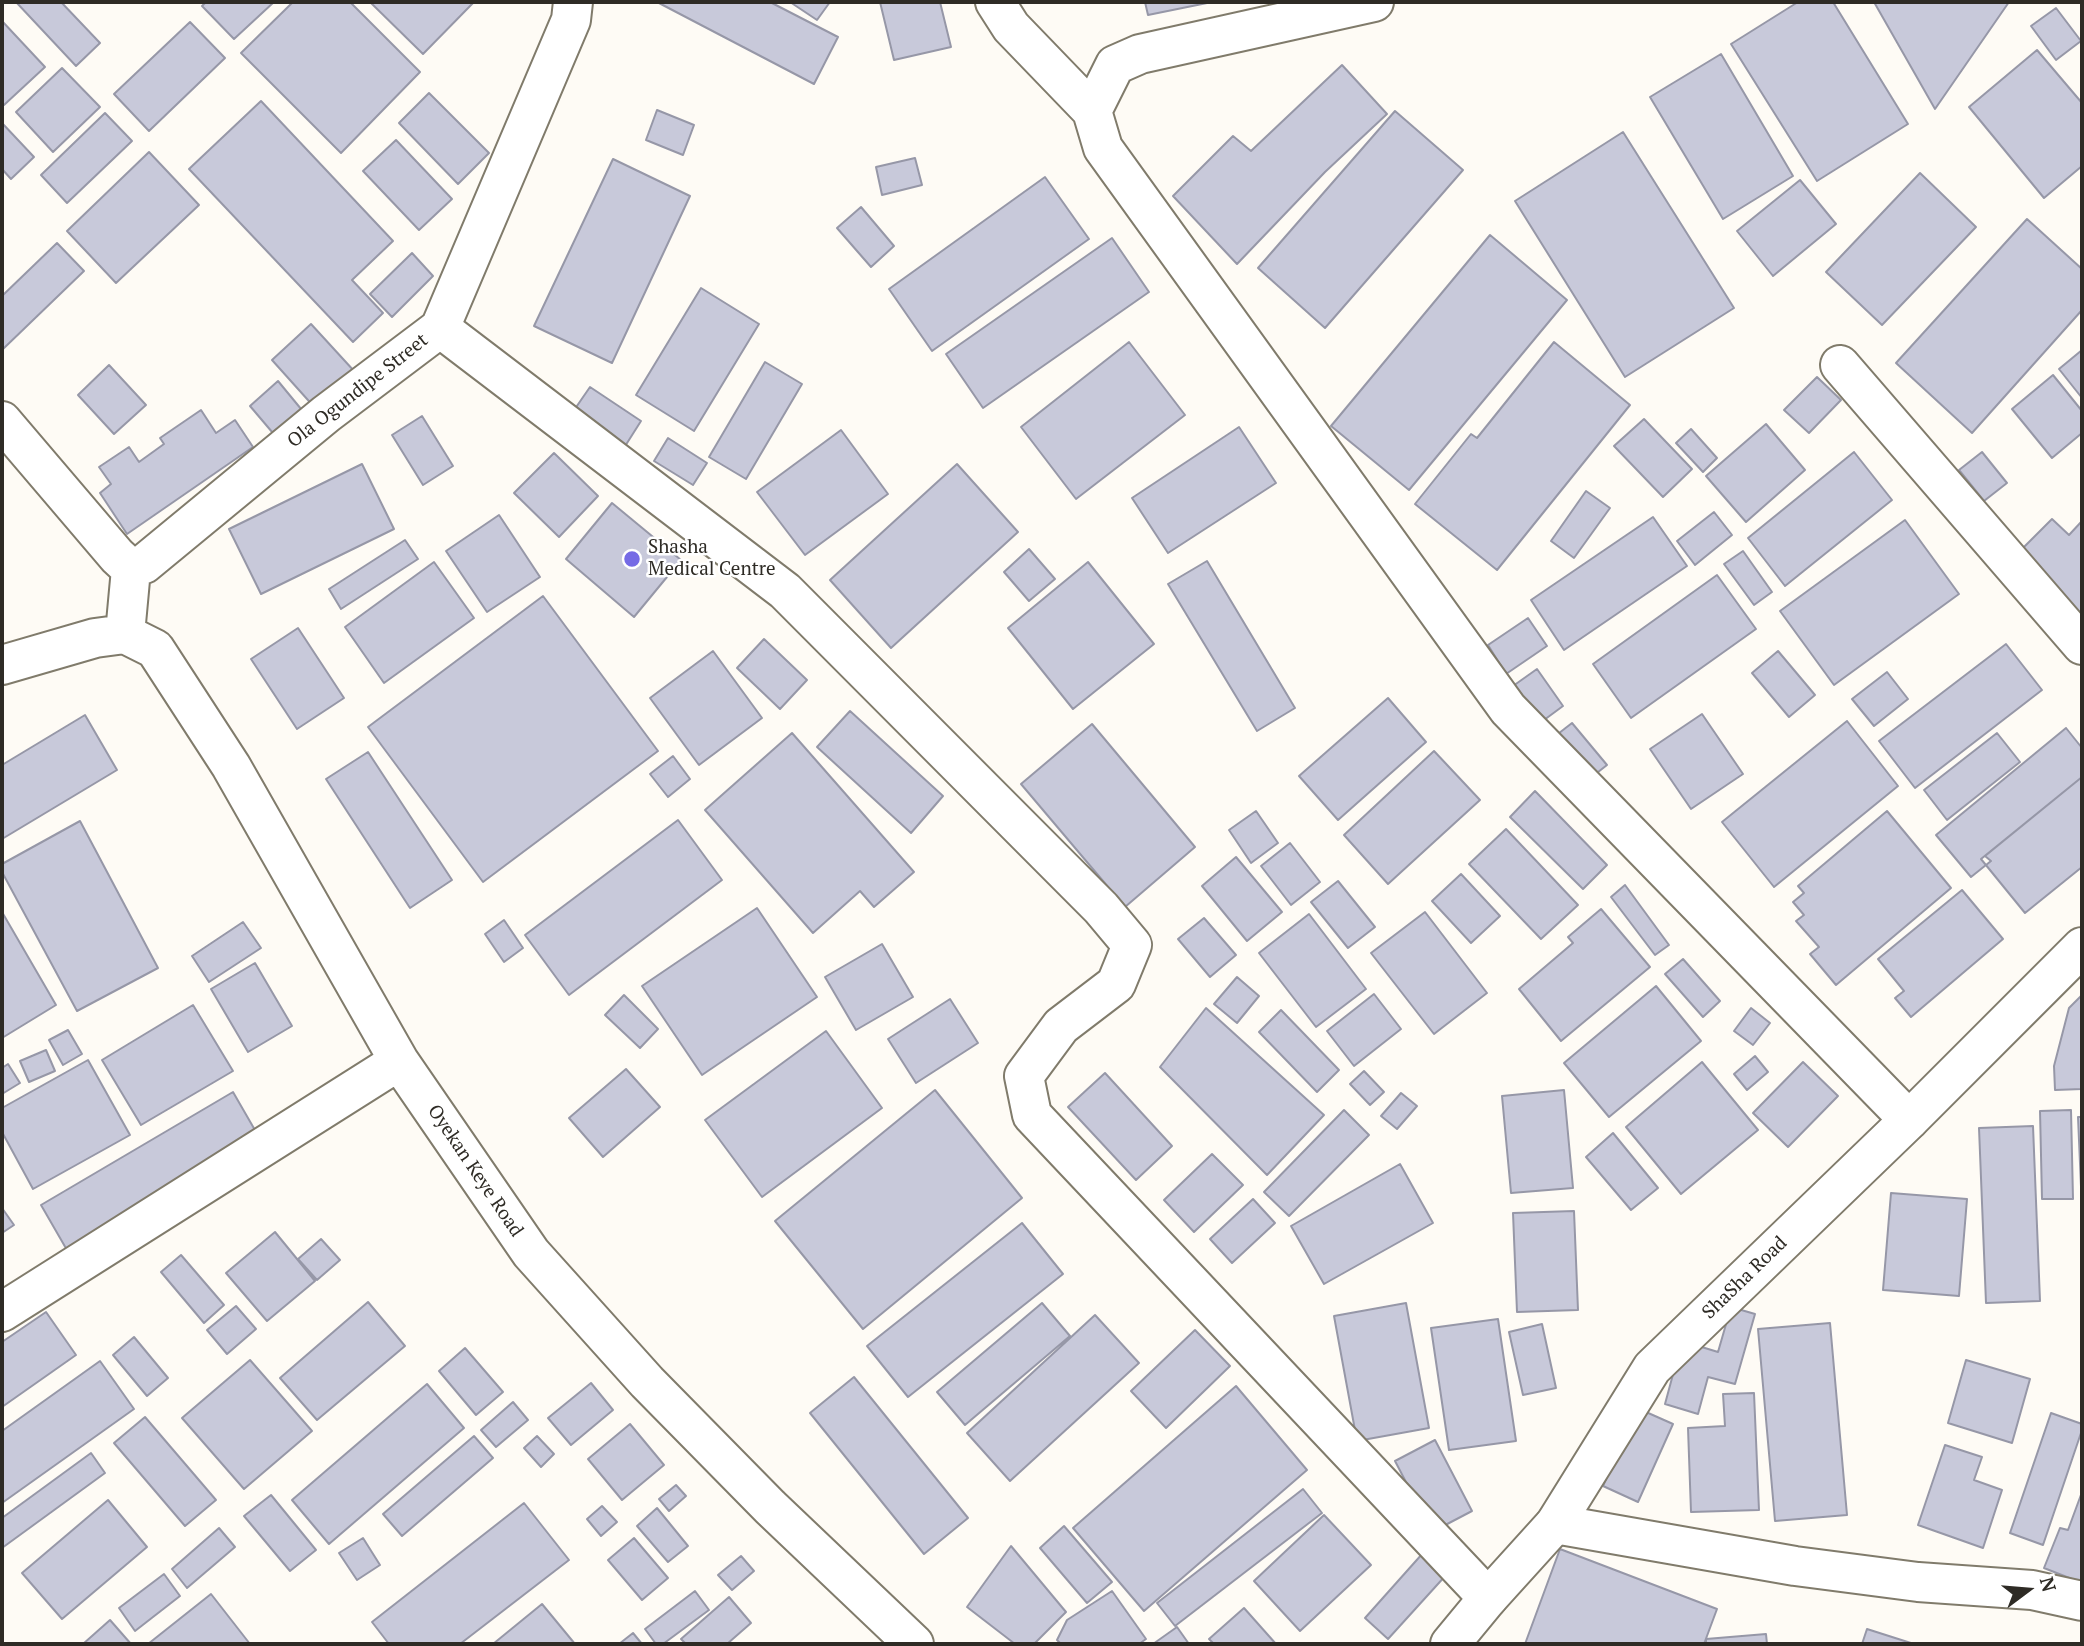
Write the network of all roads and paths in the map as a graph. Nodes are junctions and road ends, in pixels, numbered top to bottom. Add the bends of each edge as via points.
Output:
1 (573, 2) edge
2 (995, 2) edge
3 (1374, 2) edge
4 (1093, 111) junction
5 (440, 328) junction
6 (1840, 365) dead end
7 (2, 421) edge
8 (131, 569) junction
9 (125, 634) junction
10 (2082, 645) edge
11 (2, 665) edge
12 (2082, 947) edge
13 (399, 1061) junction
14 (1909, 1120) junction
15 (2, 1312) edge
16 (1555, 1524) junction
17 (1488, 1598) junction
18 (2082, 1601) edge
19 (914, 1644) edge
20 (1450, 1644) edge

1 - 5 street, Ola Ogundipe Street via 571,20
2 - 4 street via 1011,27
3 - 4 street via 1140,54 1115,65
4 - 14 street via 1103,148 1508,709
5 - 8 street, Ola Ogundipe Street via 326,414 144,564
5 - 17 street via 785,590 1101,908 1132,945 1116,984 1061,1026 1024,1076 1032,1115
6 - 10 street
7 - 8 street
8 - 9 street
9 - 11 street
9 - 13 street, Oyekan Keye Road via 155,649 192,704
12 - 14 street, ShaSha Road
13 - 15 street
13 - 19 street, Oyekan Keye Road via 531,1252 647,1382
14 - 16 street, ShaSha Road via 1652,1368
16 - 17 street, ShaSha Road
16 - 18 street via 1795,1566 1918,1582 2032,1590
17 - 20 street, ShaSha Road

